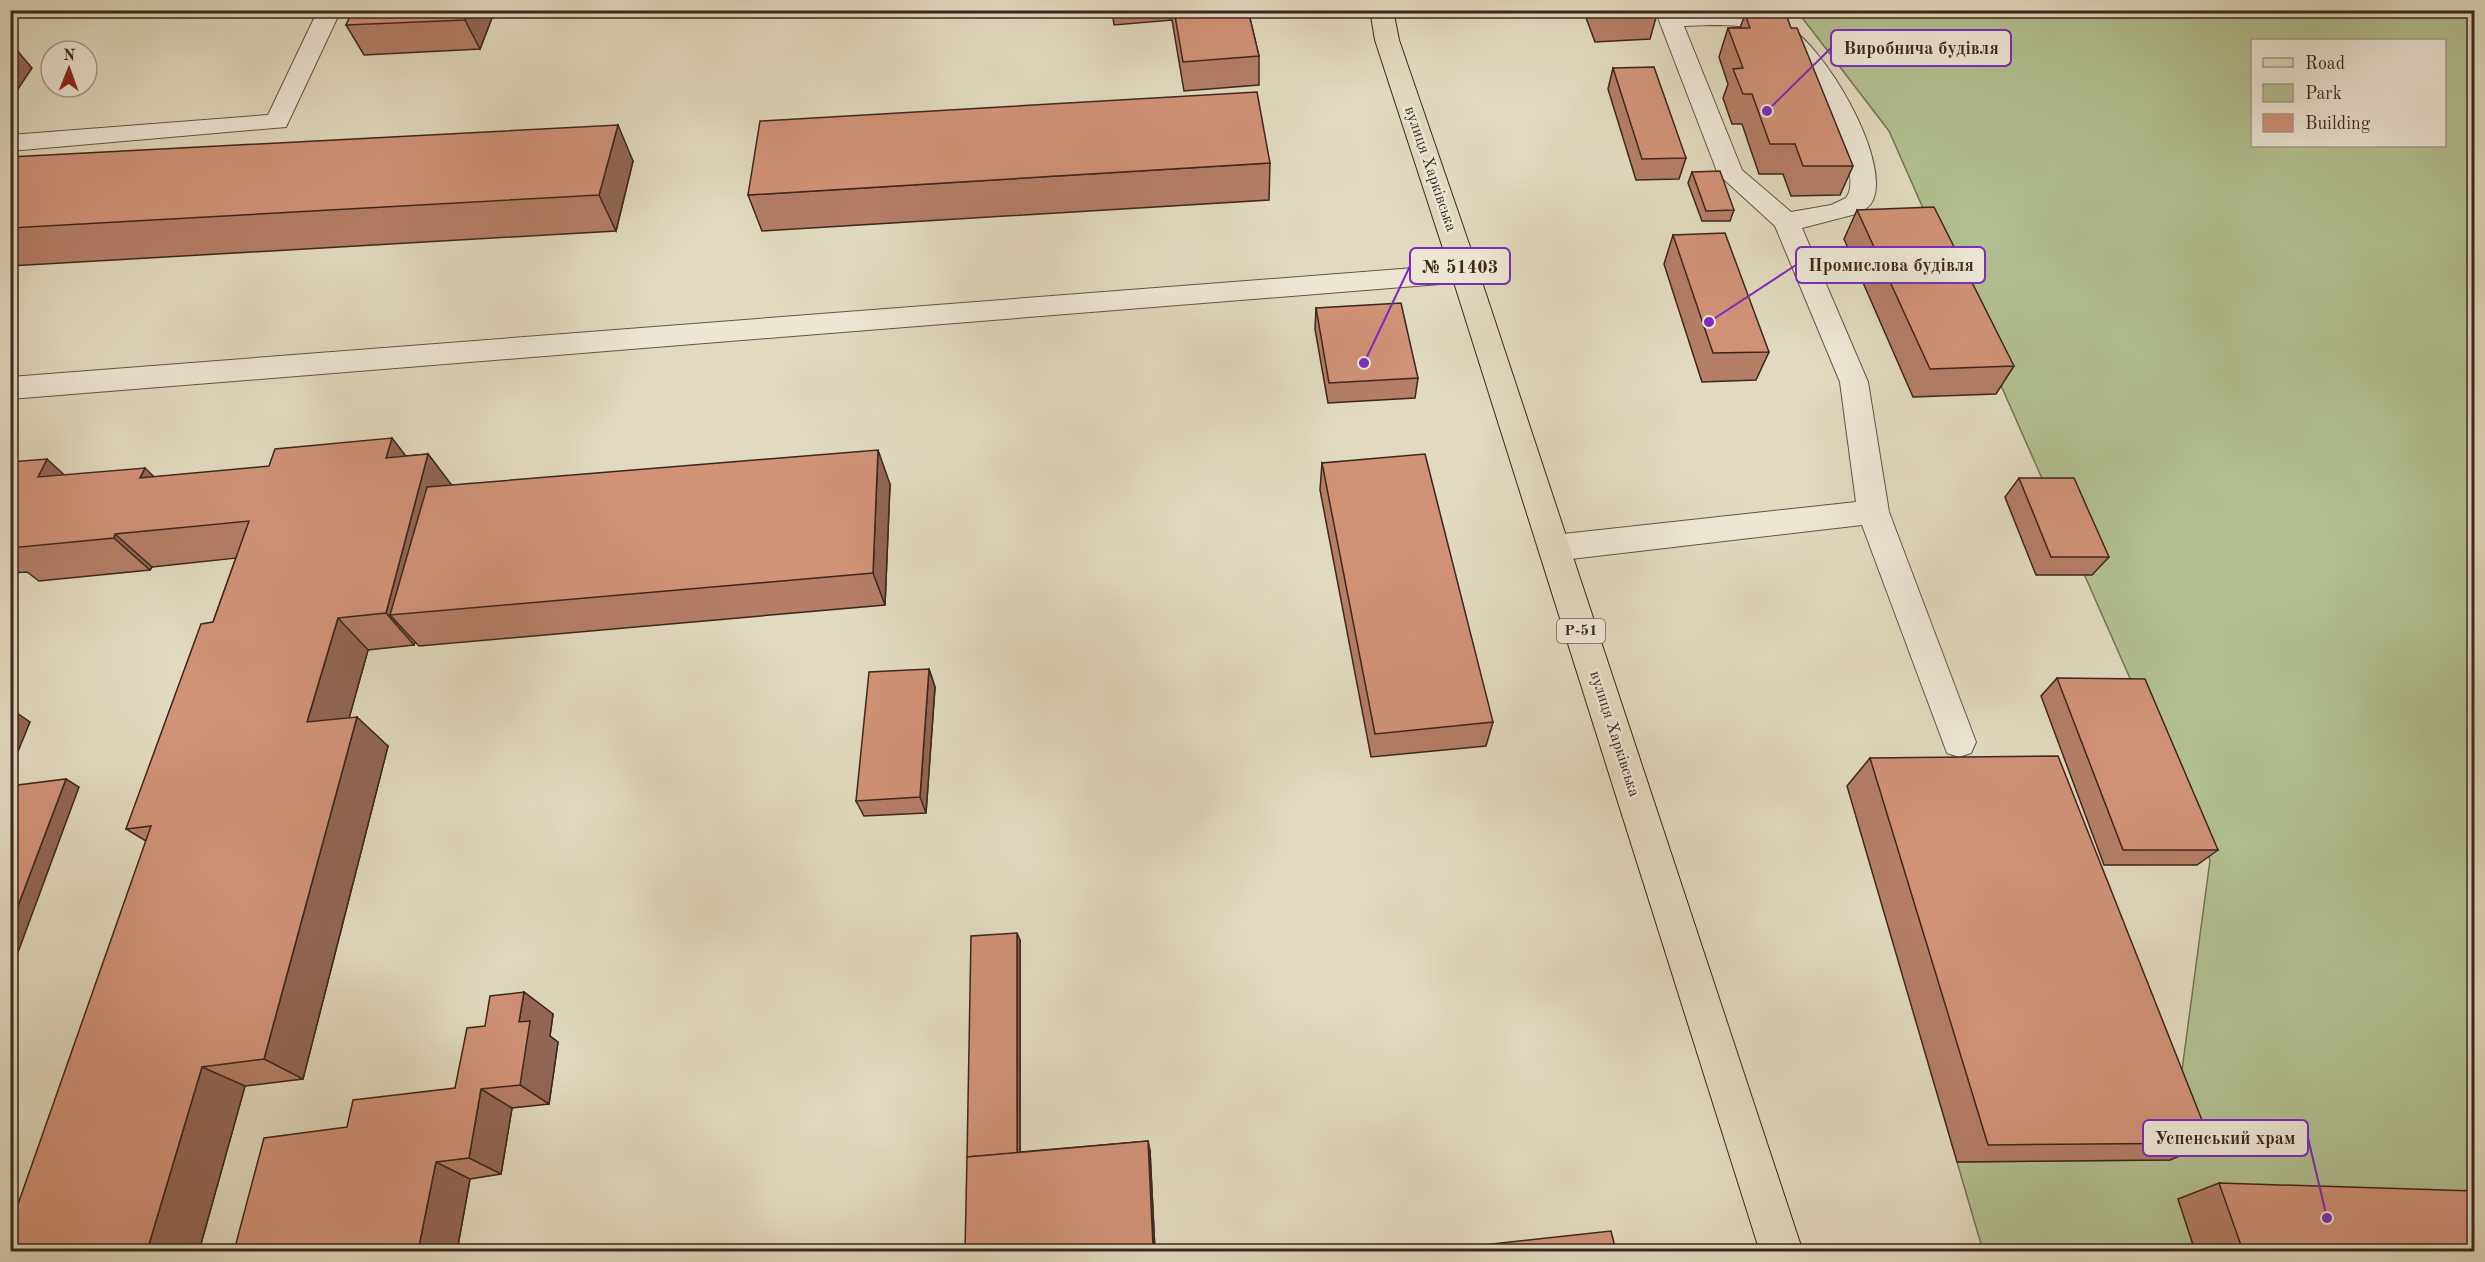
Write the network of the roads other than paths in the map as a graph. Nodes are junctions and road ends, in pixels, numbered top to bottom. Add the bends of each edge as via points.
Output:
1 (330, 10) edge
2 (1381, 10) edge
3 (1668, 15) edge
4 (10, 143) edge
5 (1786, 222) junction
6 (1466, 273) junction
7 (10, 388) edge
8 (1873, 512) junction
9 (1554, 548) junction
10 (1959, 742) dead end
11 (1782, 1251) edge

1 - 4 street via 277,122
2 - 6 main road, вулиця Харківська / Р-51 via 1391,51
3 - 5 street via 1731,174
3 - 5 street via 1739,19 1779,30 1802,50 1827,82 1860,156 1865,186 1859,201 1846,209
5 - 8 street via 1854,382
6 - 7 street
6 - 9 main road, вулиця Харківська / Р-51
8 - 9 street
8 - 10 street
9 - 11 main road, вулиця Харківська / Р-51

